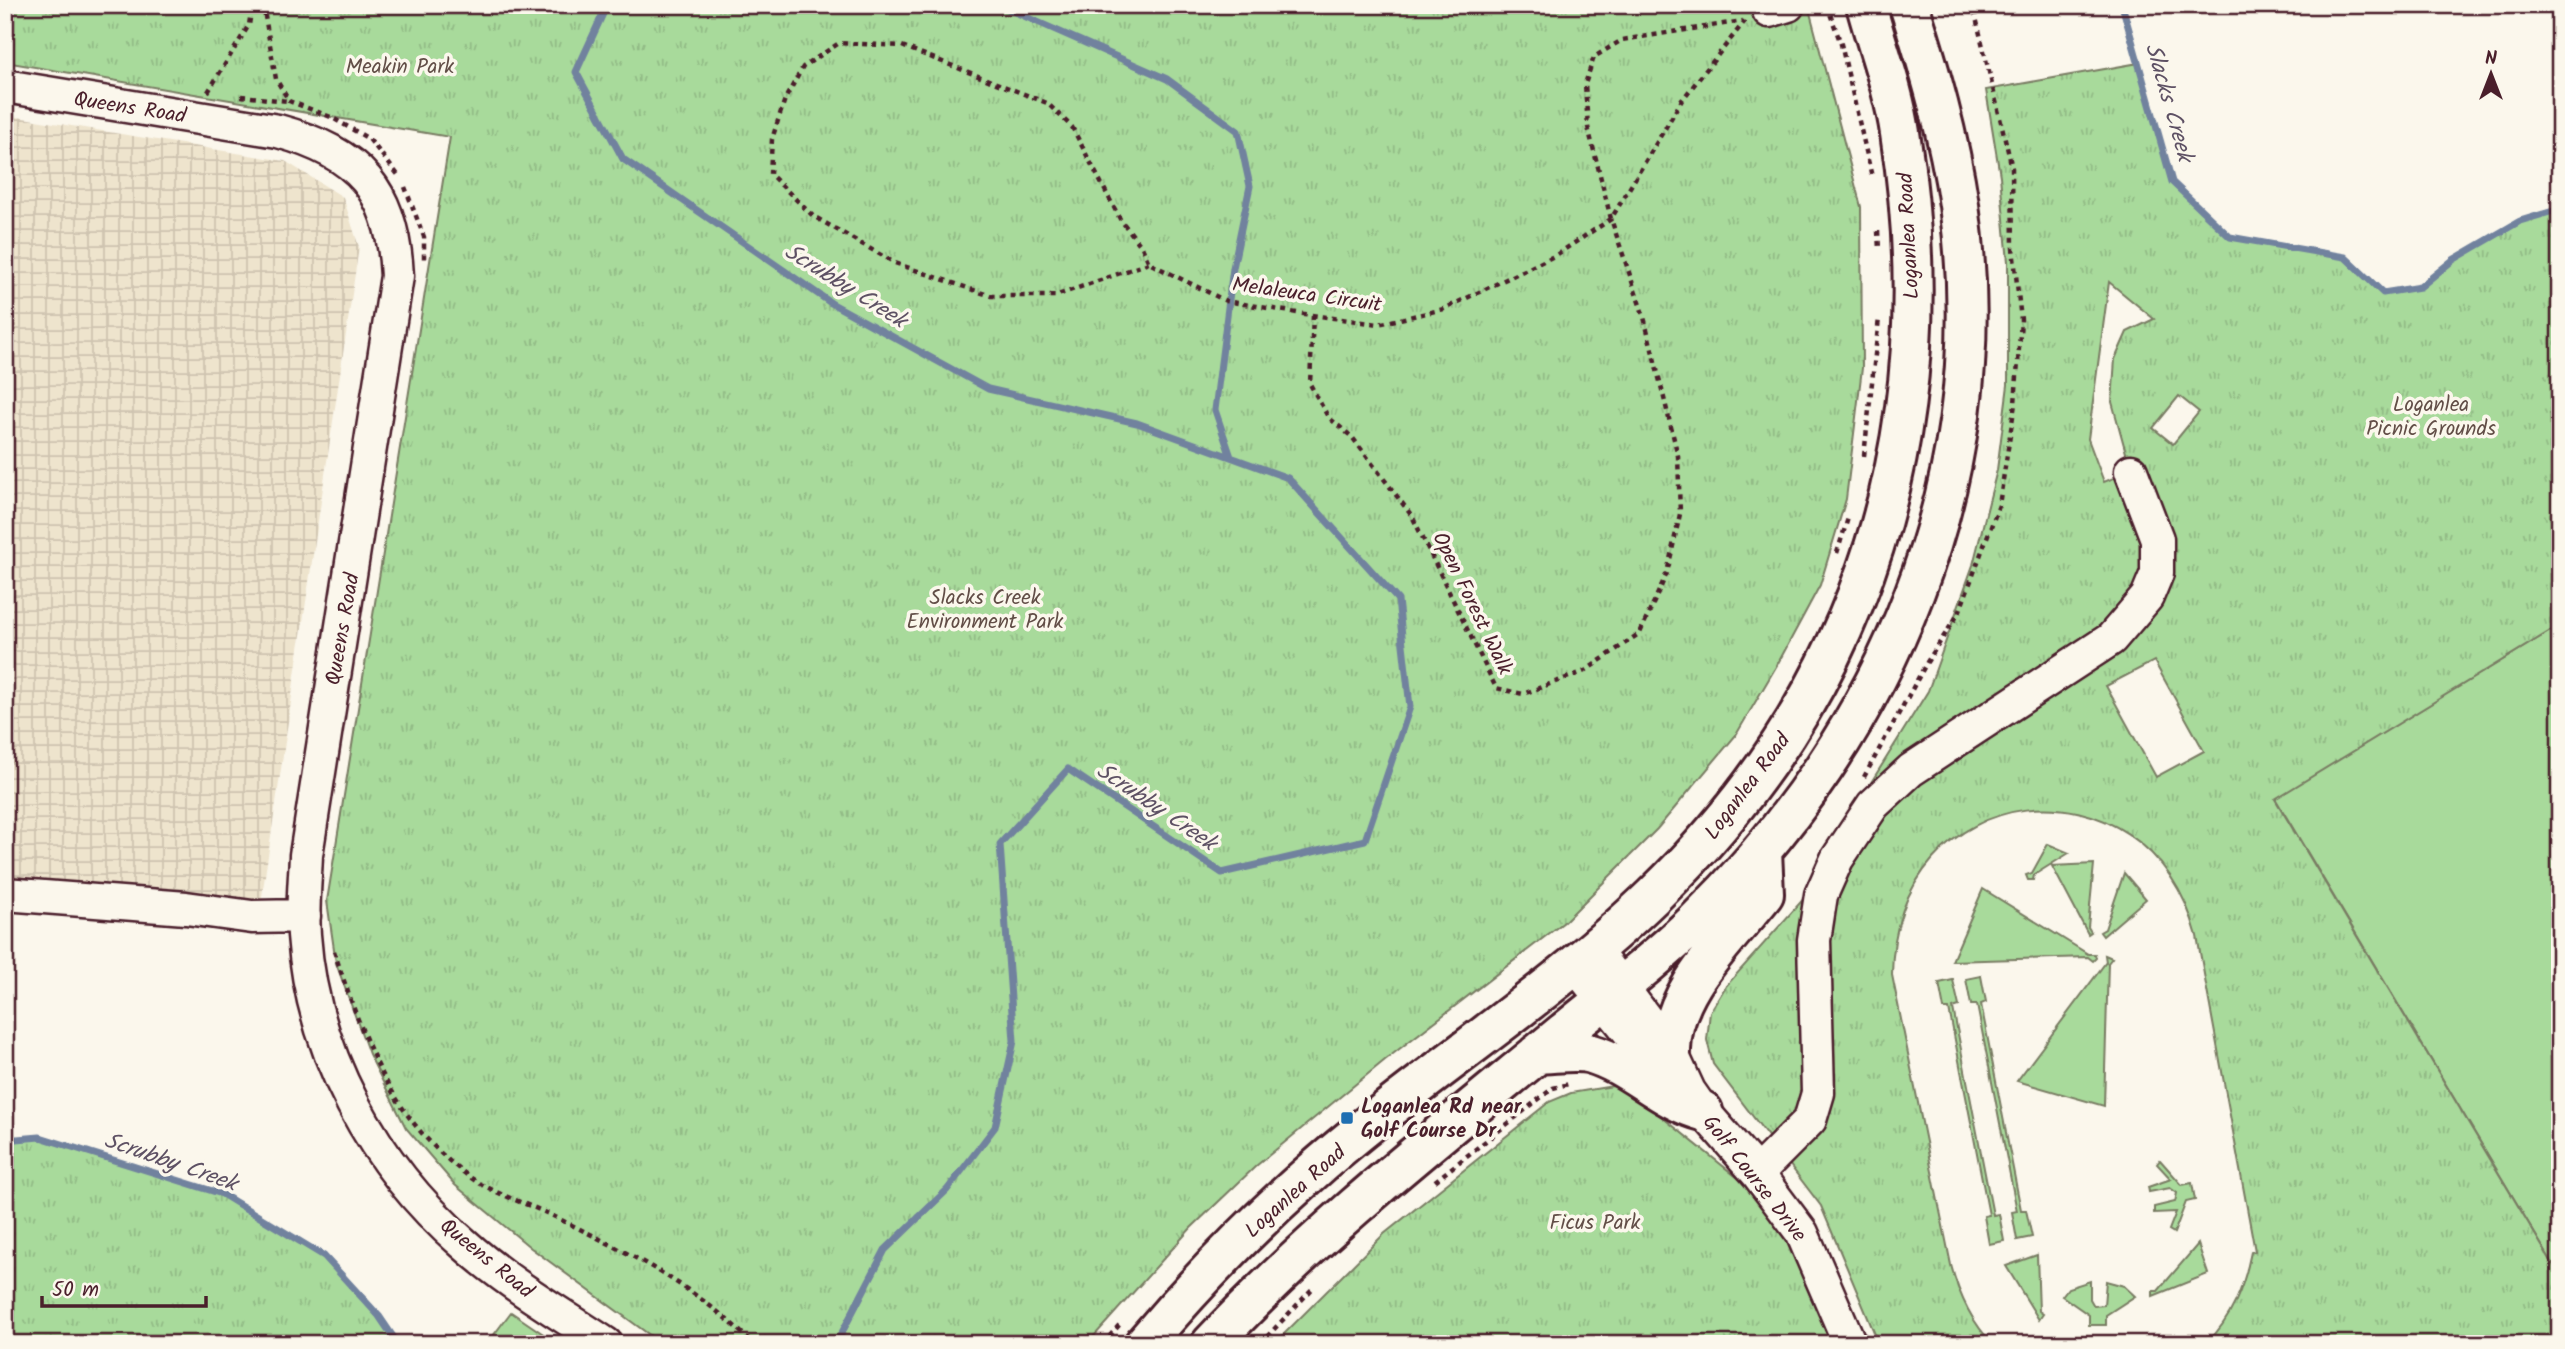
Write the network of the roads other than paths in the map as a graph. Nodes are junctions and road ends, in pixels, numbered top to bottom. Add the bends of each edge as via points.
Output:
1 (1866, 5) edge
2 (1909, 5) edge
3 (5, 86) edge
4 (2131, 471) dead end
5 (1762, 851) junction
6 (5, 894) edge
7 (304, 916) junction
8 (1583, 956) junction
9 (1612, 992) junction
10 (1671, 1052) junction
11 (1537, 1054) junction
12 (1696, 1101) junction
13 (1757, 1173) junction
14 (1134, 1332) edge
15 (606, 1344) edge
16 (1211, 1344) edge
17 (1850, 1344) edge

1 - 8 main road, Loganlea Road via 1900,129 1909,207 1913,279 1909,379 1894,486 1864,581 1824,671 1776,753 1701,847 1651,898
2 - 5 main road via 1933,80 1960,209 1964,372 1951,478 1899,638 1818,778
3 - 7 street, Queens Road via 317,141 365,176 384,208 395,240 397,276 317,773 306,855
4 - 13 street via 2157,539 2157,573 2147,597 2111,639 1911,770 1873,805 1837,859 1821,895 1814,940 1818,1093 1810,1120
5 - 9 main road via 1693,924
5 - 10 main road via 1765,894 1700,974 1678,1009 1671,1029
6 - 7 street via 252,917
7 - 15 street, Queens Road via 314,1006 337,1072 372,1137 415,1195 463,1244
8 - 9 street, Golf Course Drive
8 - 14 main road, Loganlea Road via 1306,1177 1226,1254
9 - 10 street, Golf Course Drive
9 - 11 main road
9 - 12 street, Golf Course Drive via 1663,1073
10 - 12 street, Golf Course Drive
11 - 12 main road via 1591,1053 1678,1104
11 - 16 main road via 1335,1221
12 - 13 street, Golf Course Drive
13 - 17 street, Golf Course Drive via 1802,1233

